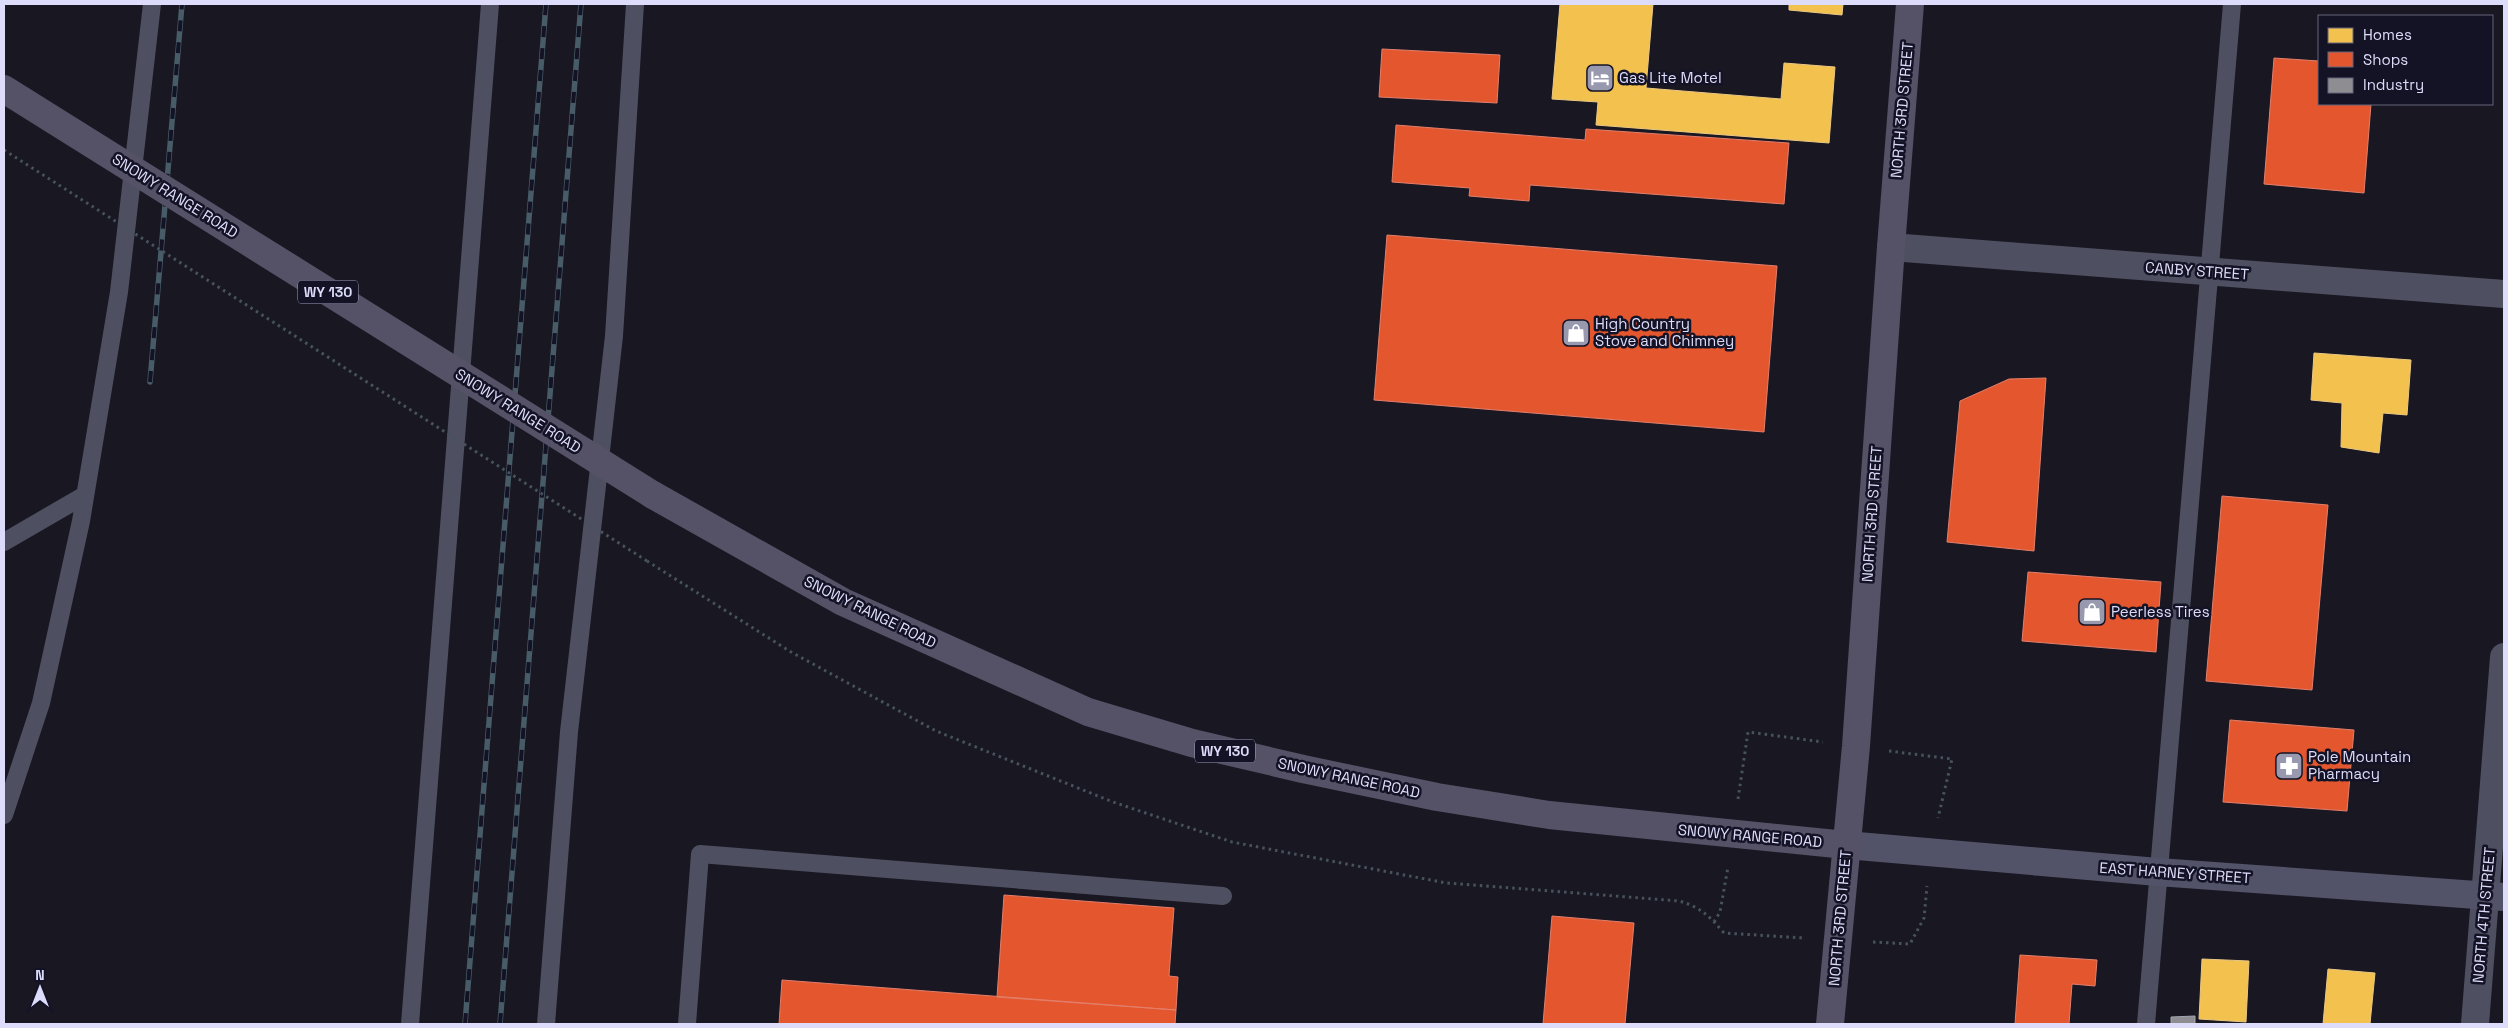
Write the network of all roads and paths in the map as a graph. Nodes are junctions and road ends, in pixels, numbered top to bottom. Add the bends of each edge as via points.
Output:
1 (152, 4) edge
2 (490, 4) edge
3 (635, 4) edge
4 (1910, 4) edge
5 (2232, 4) edge
6 (4, 89) edge
7 (4, 150) edge
8 (1891, 247) junction
9 (2210, 272) junction
10 (2504, 294) edge
11 (85, 495) junction
12 (4, 542) edge
13 (2504, 657) edge
14 (4, 815) edge
15 (1846, 845) junction
16 (2158, 872) junction
17 (1224, 896) dead end
18 (2495, 896) edge
19 (1714, 922) dead end
20 (410, 1024) edge
21 (546, 1024) edge
22 (687, 1024) edge
23 (1830, 1024) edge
24 (2146, 1024) edge
25 (2475, 1024) edge

1 - 11 lane via 119,292
2 - 20 lane
3 - 21 lane via 614,336 568,732
4 - 8 main road, NORTH 3RD STREET
5 - 9 lane
6 - 15 main road, SNOWY RANGE ROAD / WY 130, bridge via 653,495 843,602 1097,715 1201,745 1437,797 1550,815
7 - 19 path, bridge via 791,652 936,731 1122,806 1232,842 1446,883 1679,902 1705,911
8 - 9 street, CANBY STREET
8 - 15 main road, NORTH 3RD STREET via 1856,746
9 - 10 street, CANBY STREET
9 - 16 lane
11 - 12 lane
11 - 14 lane via 41,703
13 - 18 street, NORTH 4TH STREET
15 - 16 main road, EAST HARNEY STREET
15 - 23 main road, NORTH 3RD STREET
16 - 18 main road, EAST HARNEY STREET
16 - 24 lane
17 - 22 lane via 700,854
18 - 25 street, NORTH 4TH STREET

